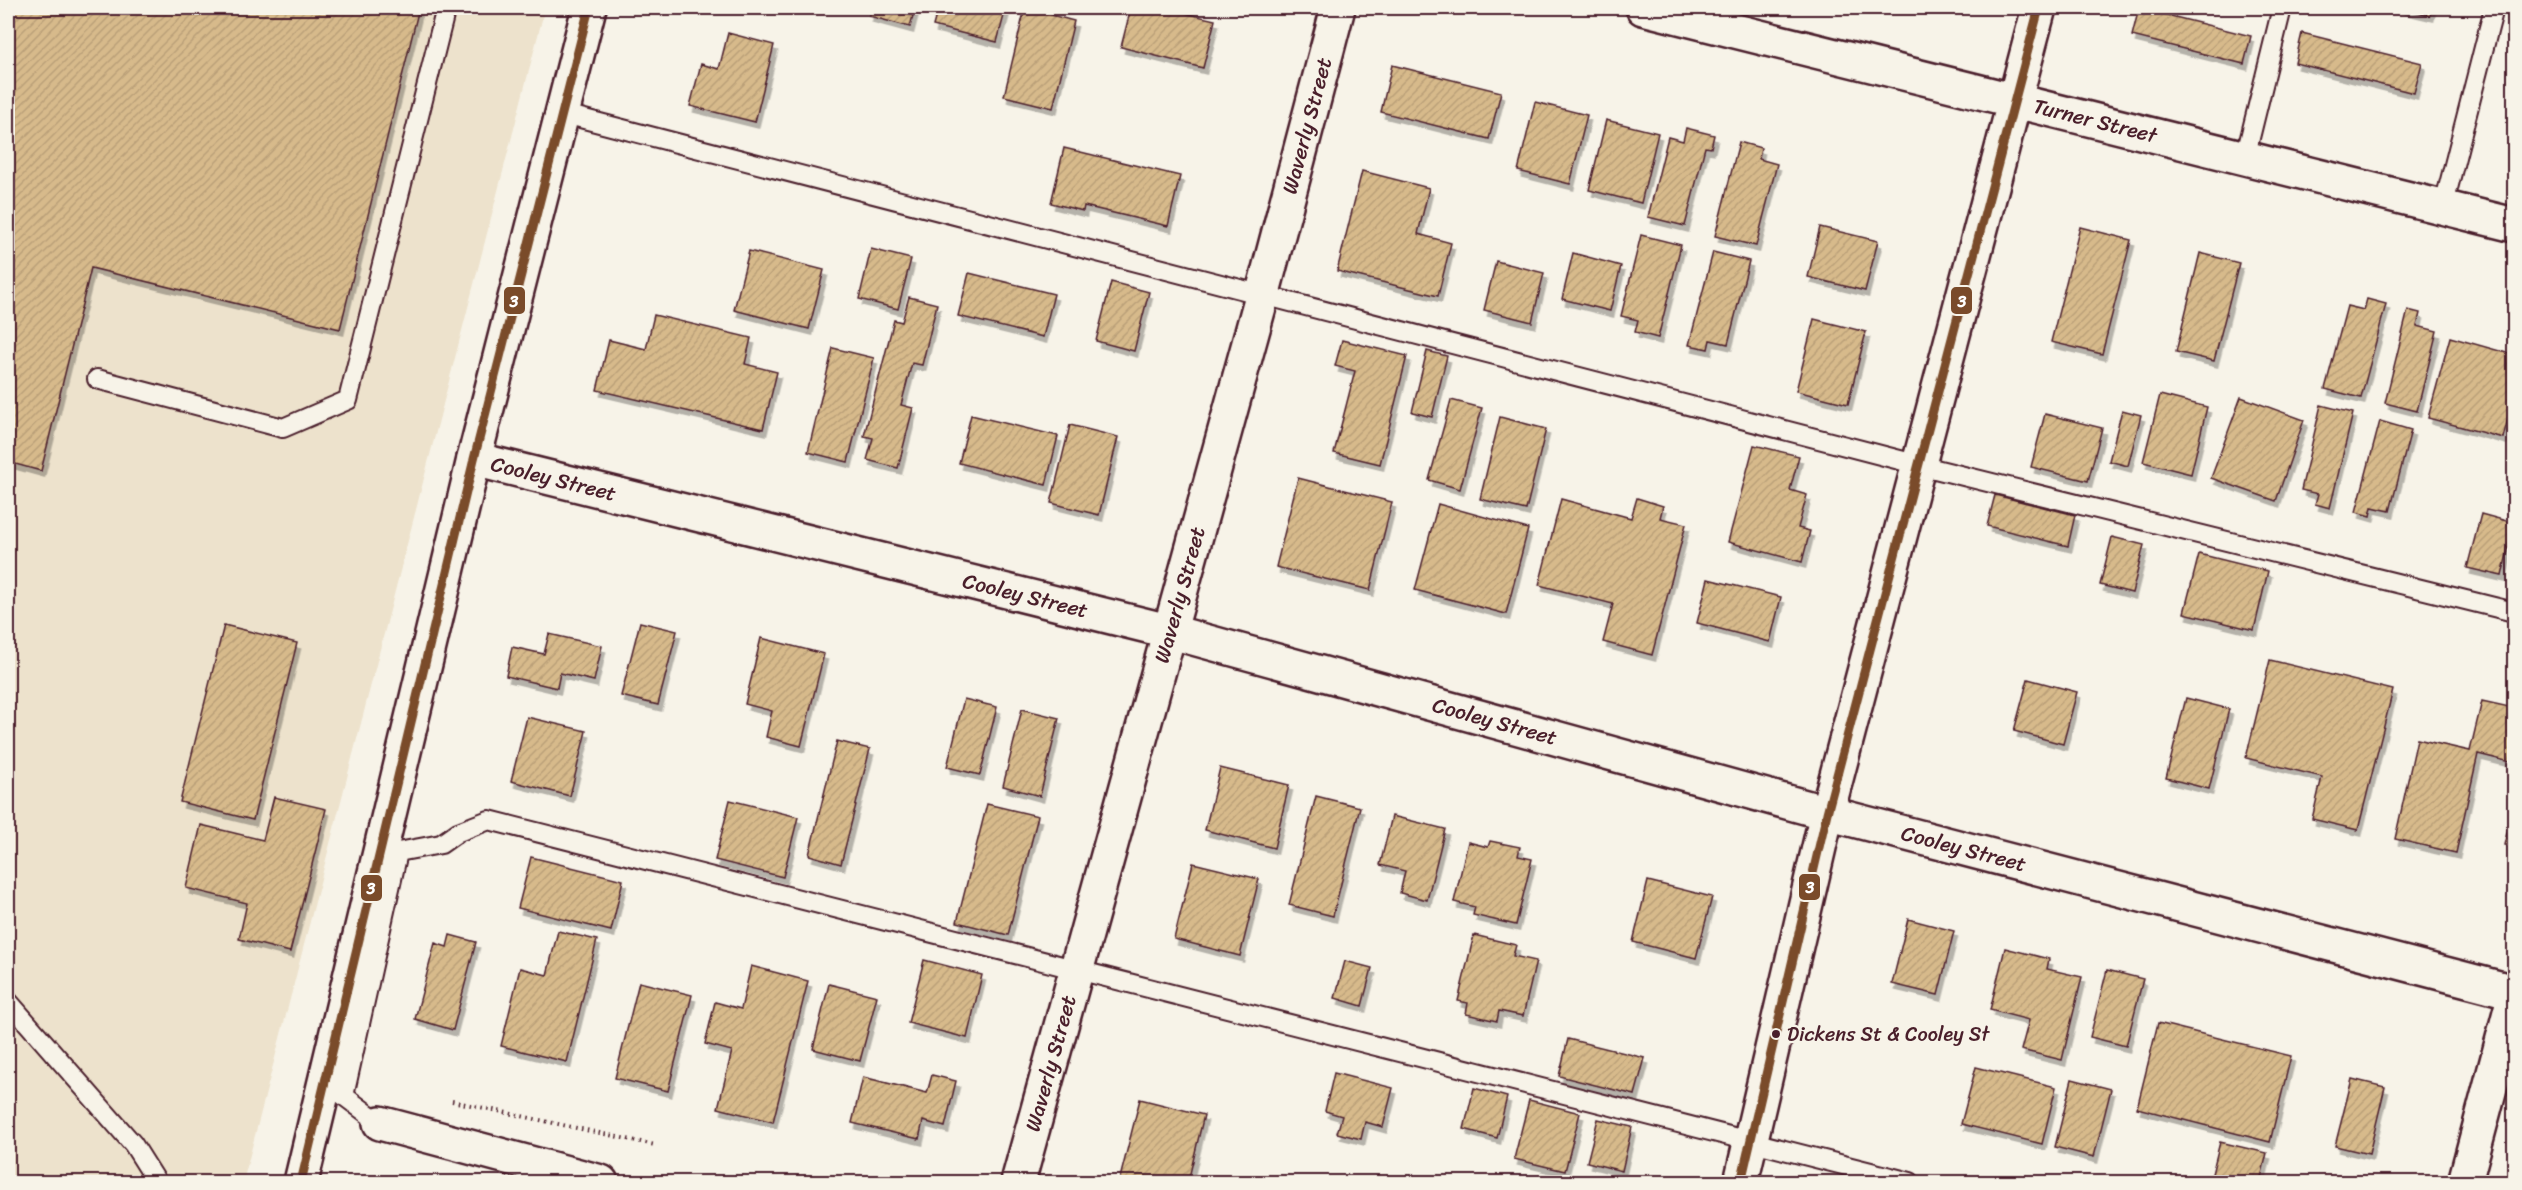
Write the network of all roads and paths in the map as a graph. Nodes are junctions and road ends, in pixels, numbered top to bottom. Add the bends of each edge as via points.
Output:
1 (446, 8) edge
2 (589, 8) edge
3 (1338, 8) edge
4 (1643, 8) edge
5 (2039, 8) edge
6 (2282, 8) edge
7 (2494, 8) edge
8 (2015, 101) junction
9 (561, 113) junction
10 (2245, 158) junction
11 (2444, 208) junction
12 (2514, 225) edge
13 (1262, 296) junction
14 (97, 379) dead end
15 (474, 459) junction
16 (1919, 465) junction
17 (2514, 612) edge
18 (1168, 631) junction
19 (1827, 813) junction
20 (1075, 970) junction
21 (2514, 995) edge
22 (8, 1001) edge
23 (450, 1101) dead end
24 (380, 1123) joint
25 (1750, 1143) junction
26 (655, 1145) dead end
27 (157, 1182) edge
28 (301, 1182) edge
29 (601, 1182) edge
30 (1018, 1182) edge
31 (1741, 1182) edge
32 (1910, 1182) edge
33 (2465, 1182) edge

1 - 14 lane via 348,400 283,428
2 - 9 street
3 - 13 street, Waverly Street
4 - 8 street, Turner Street
5 - 8 street
6 - 10 lane
7 - 11 lane
8 - 10 street, Turner Street
8 - 16 street
9 - 13 lane
9 - 15 street
10 - 11 street, Turner Street
11 - 12 street, Turner Street
13 - 16 lane
13 - 18 street, Waverly Street
15 - 18 street, Cooley Street
15 - 28 street
16 - 17 lane
16 - 19 street
18 - 19 street, Cooley Street
18 - 20 street, Waverly Street
19 - 21 street, Cooley Street
19 - 25 street
20 - 24 lane via 489,820 458,832 441,844 398,852 344,1096
20 - 25 lane
20 - 30 street, Waverly Street
21 - 33 street
22 - 27 lane via 134,1143
23 - 26 path
24 - 29 street
25 - 31 street
25 - 32 lane

